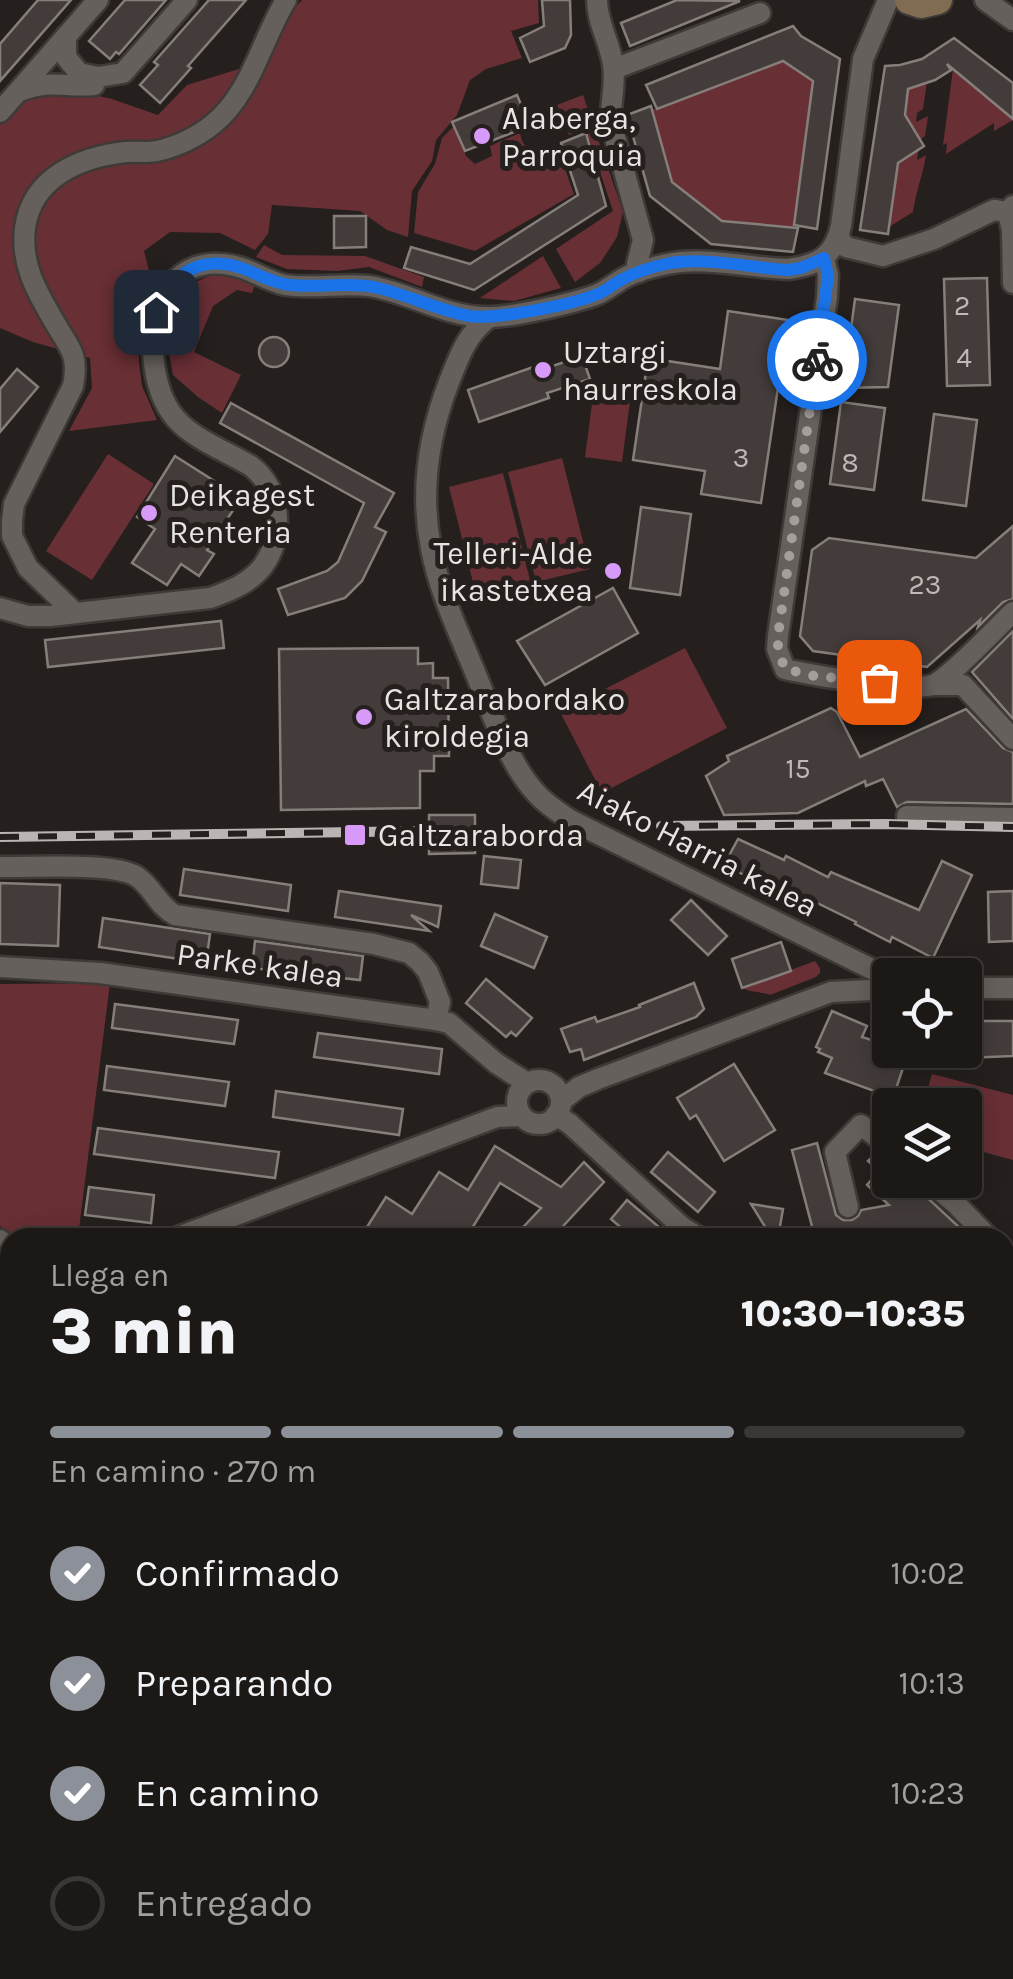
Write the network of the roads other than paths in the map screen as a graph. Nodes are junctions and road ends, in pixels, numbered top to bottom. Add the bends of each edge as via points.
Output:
1 (98, 0) edge
2 (187, 0) edge
3 (286, 0) edge
4 (597, 0) edge
5 (888, 0) edge
6 (985, 0) edge
7 (923, 1) edge
8 (760, 13) dead end
9 (1013, 20) edge
10 (66, 36) junction
11 (870, 38) junction
12 (614, 69) junction
13 (123, 72) junction
14 (18, 92) junction
15 (0, 112) edge
16 (1011, 209) edge
17 (838, 238) junction
18 (824, 258) junction
19 (639, 272) junction
20 (1013, 283) edge
21 (459, 313) junction
22 (488, 318) junction
23 (465, 342) junction
24 (0, 608) edge
25 (1013, 612) edge
26 (75, 614) junction
27 (933, 685) junction
28 (1013, 739) edge
29 (907, 816) dead end
30 (1013, 818) edge
31 (0, 868) edge
32 (835, 951) junction
33 (0, 966) edge
34 (872, 969) edge
35 (982, 988) edge
36 (1013, 988) edge
37 (872, 990) edge
38 (830, 992) junction
39 (436, 1020) junction
40 (521, 1099) junction
41 (557, 1101) junction
42 (872, 1134) edge
43 (950, 1198) edge
44 (848, 1206) dead end
45 (202, 1228) edge
46 (682, 1228) edge
47 (980, 1228) edge

1 - 10 street
2 - 13 street
3 - 26 street via 248,79 214,123 157,151 70,166 35,196 28,212 28,272 73,354 75,372 14,504 12,536 28,568
4 - 12 street
5 - 11 street
6 - 9 street
7 - 11 street via 892,16
8 - 12 street
10 - 13 street via 66,57 78,72
10 - 14 street
11 - 17 street
12 - 19 street via 611,123 643,240
13 - 14 street via 100,84 38,84
14 - 15 street
16 - 17 street via 882,256 846,247
16 - 20 street
17 - 18 street
18 - 19 street via 788,270 682,262
18 - 27 street via 826,297 778,650 785,669 814,676
19 - 22 street via 588,297
21 - 22 street
21 - 23 street
21 - 26 street via 371,286 286,285 233,266 198,267 180,276 162,295 153,331 161,398 178,422 262,474 278,516 272,548 250,579 210,598
22 - 23 street, Aiako Harria kalea
23 - 32 street, Aiako Harria kalea via 433,433 426,507 431,548 451,614 519,769 572,822
24 - 26 street via 28,616
25 - 27 street
27 - 28 street via 963,685
29 - 30 street
31 - 39 street via 116,869 138,877 176,916 396,949 428,972 440,1002
32 - 34 street, Aiako Harria kalea
32 - 38 street via 838,975
33 - 39 street, Parke kalea via 100,973
35 - 36 street
37 - 38 street
38 - 41 street
39 - 40 street, Parke kalea via 496,1063
40 - 41 street via 542,1080
40 - 41 street via 528,1121 543,1123
40 - 45 street via 498,1118
41 - 46 street via 570,1124
42 - 44 street via 862,1126 835,1152
43 - 47 street

